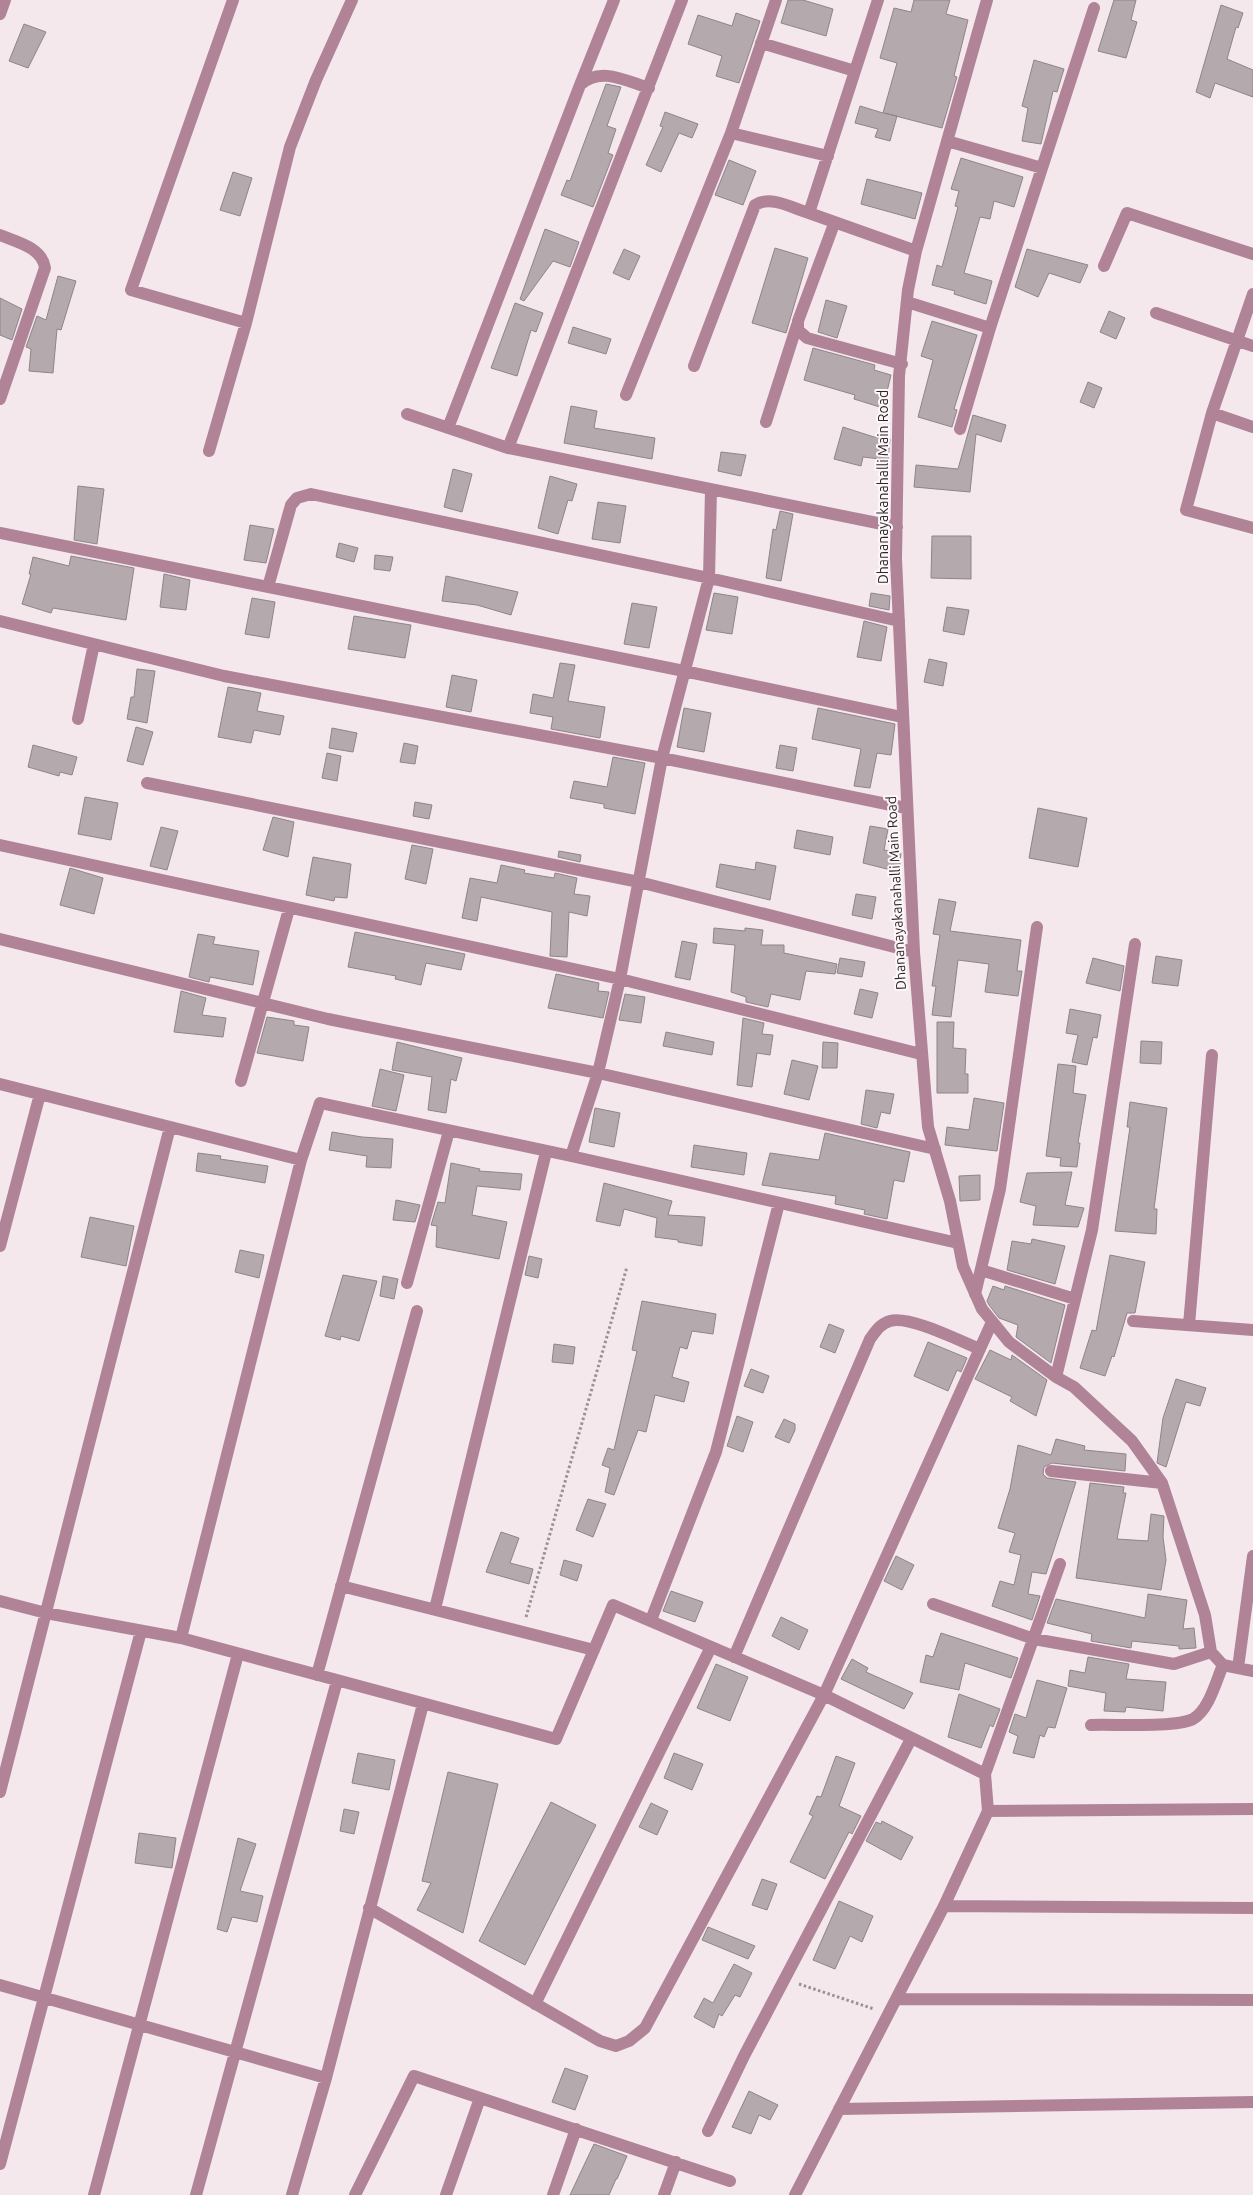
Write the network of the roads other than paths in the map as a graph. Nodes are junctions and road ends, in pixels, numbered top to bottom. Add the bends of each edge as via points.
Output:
1 (4, 0) edge
2 (233, 0) edge
3 (352, 0) edge
4 (614, 0) edge
5 (682, 0) edge
6 (776, 0) edge
7 (878, 0) edge
8 (987, 0) edge
9 (1094, 8) dead end
10 (0, 14) edge
11 (762, 43) junction
12 (855, 71) junction
13 (580, 85) junction
14 (649, 88) junction
15 (731, 133) junction
16 (947, 141) junction
17 (828, 156) junction
18 (1042, 168) junction
19 (809, 214) junction
20 (834, 224) junction
21 (0, 235) edge
22 (916, 251) junction
23 (1253, 254) edge
24 (1104, 266) dead end
25 (1253, 294) edge
26 (907, 302) junction
27 (1156, 312) dead end
28 (246, 323) junction
29 (797, 325) junction
30 (990, 328) junction
31 (1237, 340) junction
32 (1253, 346) edge
33 (902, 364) junction
34 (694, 366) dead end
35 (626, 395) dead end
36 (0, 399) edge
37 (1212, 413) junction
38 (407, 414) dead end
39 (766, 422) dead end
40 (1253, 427) edge
41 (448, 428) junction
42 (960, 430) dead end
43 (508, 448) junction
44 (209, 451) dead end
45 (711, 490) junction
46 (897, 527) junction
47 (1253, 528) edge
48 (0, 533) edge
49 (709, 578) junction
50 (268, 587) junction
51 (0, 621) edge
52 (898, 621) junction
53 (94, 644) junction
54 (684, 670) junction
55 (902, 717) junction
56 (78, 719) dead end
57 (662, 758) junction
58 (147, 783) dead end
59 (906, 808) junction
60 (0, 845) edge
61 (639, 882) junction
62 (290, 909) junction
63 (1037, 927) dead end
64 (0, 939) edge
65 (1135, 944) dead end
66 (914, 952) junction
67 (620, 979) junction
68 (262, 1002) junction
69 (921, 1054) junction
70 (1212, 1056) dead end
71 (598, 1073) junction
72 (240, 1081) dead end
73 (0, 1084) edge
74 (40, 1094) junction
75 (170, 1127) junction
76 (449, 1131) junction
77 (935, 1149) junction
78 (546, 1152) junction
79 (571, 1156) junction
80 (301, 1160) junction
81 (779, 1203) junction
82 (958, 1243) junction
83 (0, 1246) edge
84 (981, 1270) junction
85 (407, 1283) dead end
86 (975, 1294) junction
87 (1074, 1299) junction
88 (417, 1310) dead end
89 (1133, 1321) dead end
90 (992, 1322) junction
91 (1189, 1326) junction
92 (1253, 1330) edge
93 (980, 1349) junction
94 (1056, 1377) junction
95 (1052, 1471) dead end
96 (1162, 1483) junction
97 (1253, 1556) edge
98 (1060, 1564) dead end
99 (341, 1586) junction
100 (0, 1601) edge
101 (933, 1604) dead end
102 (435, 1609) junction
103 (46, 1613) junction
104 (651, 1620) junction
105 (142, 1631) junction
106 (181, 1638) junction
107 (1034, 1639) junction
108 (711, 1647) junction
109 (594, 1650) junction
110 (1211, 1652) junction
111 (238, 1654) junction
112 (734, 1657) junction
113 (1224, 1665) junction
114 (1238, 1668) junction
115 (1253, 1671) edge
116 (317, 1675) junction
117 (337, 1681) junction
118 (824, 1694) junction
119 (423, 1704) junction
120 (1091, 1725) dead end
121 (911, 1739) junction
122 (985, 1774) junction
123 (0, 1792) edge
124 (1253, 1809) edge
125 (988, 1811) junction
126 (944, 1906) junction
127 (369, 1908) junction
128 (1253, 1908) edge
129 (0, 1985) edge
130 (44, 1997) junction
131 (896, 1999) junction
132 (1253, 2000) edge
133 (535, 2004) junction
134 (139, 2025) junction
135 (235, 2052) junction
136 (326, 2078) junction
137 (480, 2098) junction
138 (1253, 2102) edge
139 (839, 2109) junction
140 (576, 2129) junction
141 (708, 2131) dead end
142 (676, 2162) junction
143 (0, 2164) edge
144 (730, 2182) dead end
145 (94, 2195) edge
146 (196, 2195) edge
147 (292, 2195) edge
148 (355, 2195) edge
149 (446, 2195) edge
150 (552, 2195) edge
151 (664, 2195) edge
152 (795, 2195) edge

1 - 10 street
2 - 28 street via 131,290
3 - 28 street via 290,147
4 - 13 street
5 - 14 street
6 - 11 street
7 - 12 street
8 - 16 street, Dhananayakanahalli Main Road
9 - 18 street
11 - 12 street
11 - 15 street
12 - 17 street
13 - 14 street via 587,78 604,74
13 - 41 street
14 - 43 street
15 - 17 street
15 - 35 street
16 - 18 street
16 - 22 street, Dhananayakanahalli Main Road
17 - 19 street
18 - 30 street
19 - 20 street
19 - 34 street via 773,201 763,200 755,205
20 - 22 street
20 - 29 street
21 - 36 street via 37,252 45,268
22 - 26 street, Dhananayakanahalli Main Road
23 - 24 street via 1127,212
25 - 31 street
26 - 30 street
26 - 33 street, Dhananayakanahalli Main Road
27 - 31 street
28 - 44 street
29 - 33 street via 800,334 807,338
29 - 39 street
30 - 42 street
31 - 32 street
31 - 37 street
33 - 46 street, Dhananayakanahalli Main Road via 899,376
37 - 40 street
37 - 47 street via 1186,510
38 - 41 street
41 - 43 street
43 - 45 street
45 - 46 street
45 - 49 street
46 - 52 street, Dhananayakanahalli Main Road
48 - 50 street
49 - 50 street via 311,494 297,498 291,505
49 - 52 street
49 - 54 street
50 - 54 street
51 - 53 street
52 - 55 street, Dhananayakanahalli Main Road
53 - 56 street
53 - 57 street via 224,676
54 - 55 street
54 - 57 street
55 - 59 street, Dhananayakanahalli Main Road
57 - 59 street
57 - 61 street
58 - 61 street
59 - 66 street, Dhananayakanahalli Main Road
60 - 62 street
61 - 66 street
61 - 67 street
62 - 67 street
62 - 68 street
63 - 84 street via 1000,1189
64 - 68 street
65 - 87 street via 1092,1230
66 - 69 street, Dhananayakanahalli Main Road
67 - 69 street
67 - 71 street
68 - 71 street via 328,1019
68 - 72 street
69 - 77 street, Dhananayakanahalli Main Road via 928,1127
70 - 91 street
71 - 77 street
71 - 79 street
73 - 74 street
74 - 75 street
74 - 83 street
75 - 80 street
75 - 103 street
76 - 78 street
76 - 80 street via 320,1103
76 - 85 street
77 - 82 street, Dhananayakanahalli Main Road
78 - 79 street
78 - 102 street
79 - 81 street
80 - 106 street
81 - 82 street
81 - 104 street via 716,1452
82 - 86 street, Dhananayakanahalli Main Road via 963,1266
84 - 86 street
84 - 87 street
86 - 90 street, Dhananayakanahalli Main Road
87 - 94 street
88 - 99 street
89 - 91 street
90 - 93 street
90 - 94 street, Dhananayakanahalli Main Road via 1009,1342
91 - 92 street
93 - 112 street via 906,1321 892,1320 880,1326 870,1339
93 - 118 street
94 - 96 street, Dhananayakanahalli Main Road via 1074,1387 1132,1441
95 - 96 street
96 - 110 street, Dhananayakanahalli Main Road via 1205,1615
97 - 114 street
98 - 107 street
99 - 102 street
99 - 116 street
100 - 103 street
101 - 107 street
102 - 109 street
103 - 105 street
103 - 123 street
104 - 108 street
104 - 109 street via 613,1605
105 - 106 street
105 - 130 street
106 - 111 street
107 - 110 street via 1174,1664
107 - 122 street
108 - 112 street
108 - 133 street
109 - 119 street via 556,1739
110 - 113 street
111 - 116 street
111 - 134 street
112 - 118 street
113 - 114 street
113 - 120 street via 1207,1702 1193,1718 1177,1723
114 - 115 street
116 - 117 street
117 - 119 street
117 - 135 street
118 - 121 street
118 - 133 street via 645,2028 629,2041 610,2046
119 - 127 street
121 - 122 street
121 - 141 street via 744,2056
122 - 125 street
124 - 125 street
125 - 126 street
126 - 128 street
126 - 131 street
127 - 133 street
127 - 136 street
129 - 130 street
130 - 134 street
130 - 143 street
131 - 132 street
131 - 139 street
134 - 135 street
134 - 145 street
135 - 136 street
135 - 146 street
136 - 147 street
137 - 140 street
137 - 148 street via 414,2076
137 - 149 street
138 - 139 street
139 - 152 street
140 - 142 street
140 - 150 street
142 - 144 street
142 - 151 street

